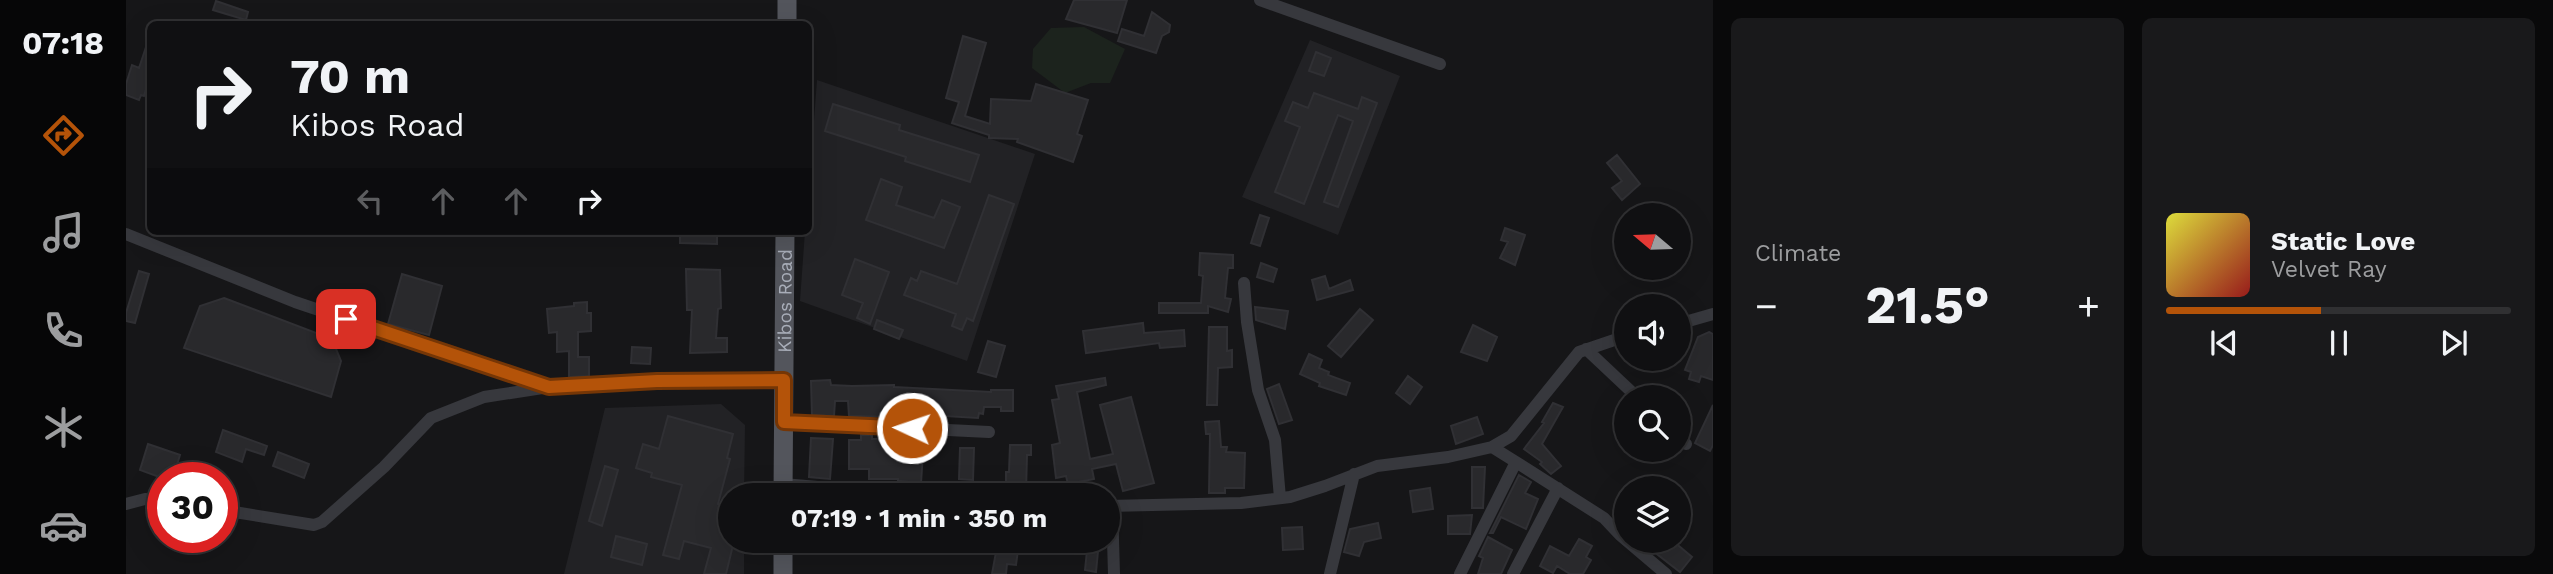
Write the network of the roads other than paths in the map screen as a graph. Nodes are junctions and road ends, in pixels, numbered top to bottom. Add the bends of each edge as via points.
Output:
1 (787, 0) edge
2 (1260, 0) edge
3 (787, 21) edge
4 (1440, 64) dead end
5 (126, 234) edge
6 (785, 235) edge
7 (1244, 283) dead end
8 (1713, 314) edge
9 (1691, 320) edge
10 (1614, 340) edge
11 (1586, 349) junction
12 (784, 380) junction
13 (1624, 385) edge
14 (549, 387) junction
15 (784, 422) junction
16 (989, 432) dead end
17 (1492, 447) junction
18 (1516, 462) junction
19 (1354, 474) junction
20 (783, 483) edge
21 (1558, 488) junction
22 (1280, 498) junction
23 (147, 499) edge
24 (126, 504) edge
25 (1120, 506) edge
26 (238, 513) edge
27 (783, 553) edge
28 (1113, 553) edge
29 (783, 574) edge
30 (1114, 574) edge
31 (1330, 574) edge
32 (1460, 574) edge
33 (1513, 574) edge
34 (1666, 574) edge

1 - 3 main road
2 - 4 street
5 - 14 street via 295,302
6 - 12 main road, Kibos Road
7 - 22 street via 1256,381 1275,440
8 - 9 street
10 - 11 street
11 - 13 street
11 - 17 street via 1560,373 1511,436
12 - 14 street
12 - 15 main road, Kibos Road
14 - 26 street via 484,397 431,418 322,522 305,526
15 - 16 street
15 - 20 main road, Kibos Road
17 - 18 street
17 - 19 street
18 - 21 street
18 - 32 street
19 - 22 street
19 - 31 street
21 - 33 street
21 - 34 street via 1604,518
22 - 25 street
23 - 24 street
27 - 29 main road
28 - 30 street

